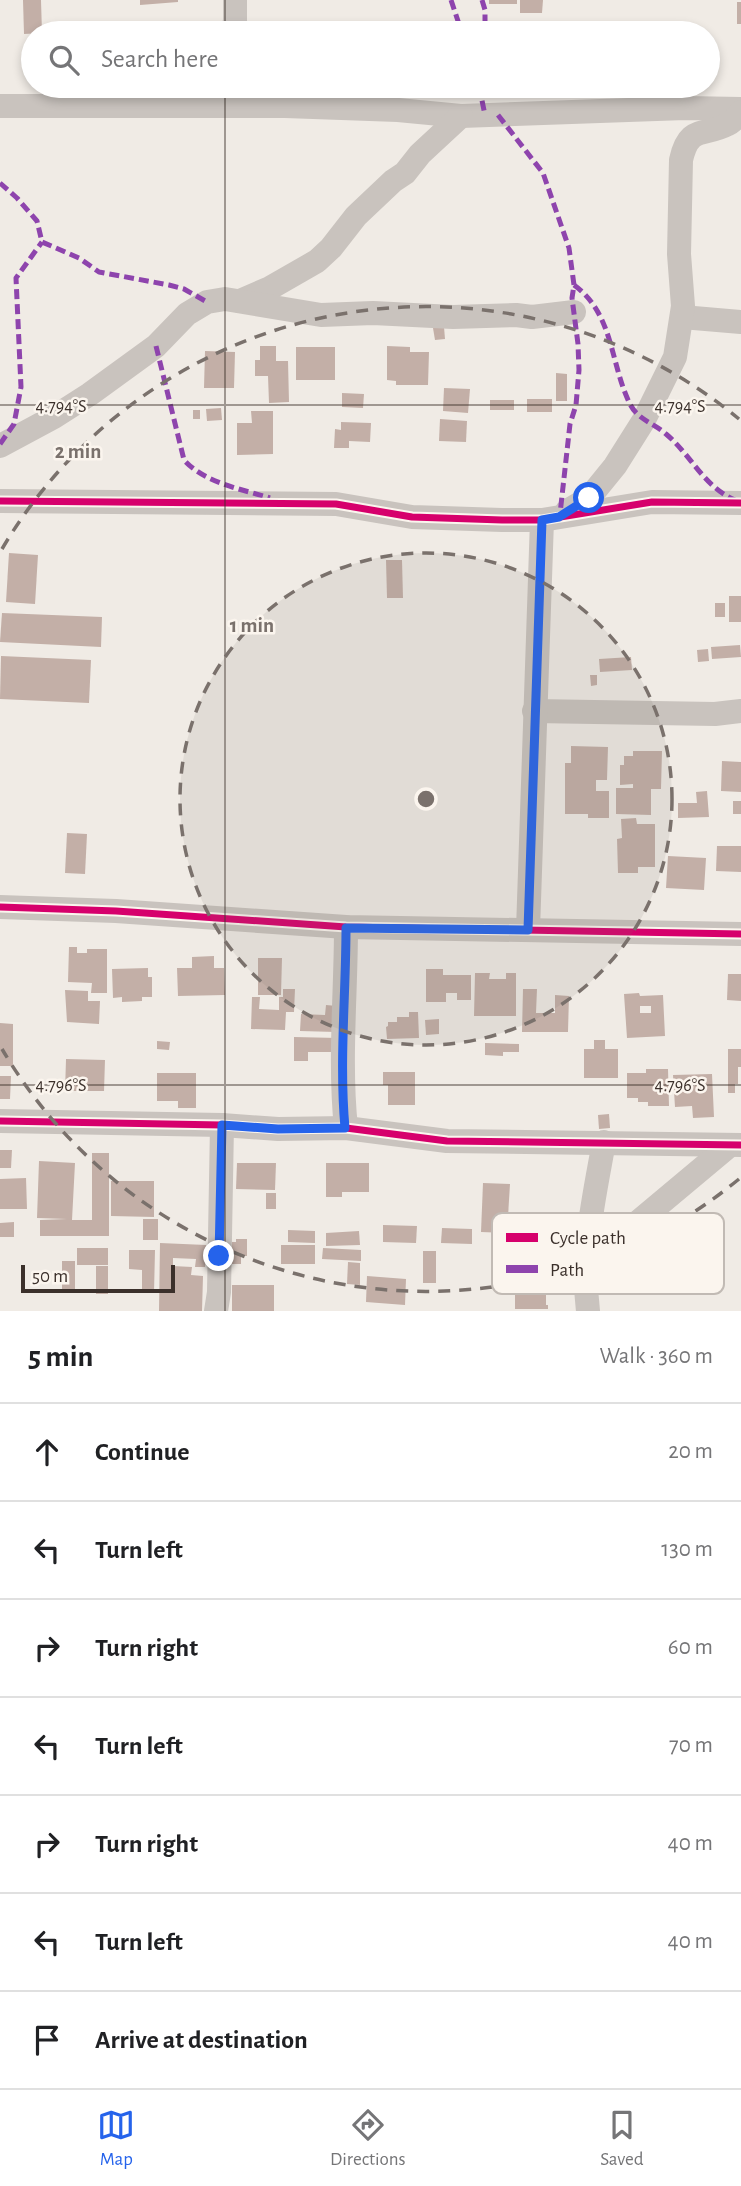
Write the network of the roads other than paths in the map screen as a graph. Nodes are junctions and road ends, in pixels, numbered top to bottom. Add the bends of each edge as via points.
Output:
1 (234, 0) edge
2 (233, 21) edge
3 (194, 98) edge
4 (0, 106) edge
5 (187, 106) junction
6 (741, 111) edge
7 (461, 116) junction
8 (240, 301) junction
9 (574, 312) dead end
10 (682, 317) junction
11 (741, 322) edge
12 (0, 446) edge
13 (0, 501) edge
14 (741, 503) edge
15 (550, 519) junction
16 (534, 711) junction
17 (741, 711) edge
18 (0, 907) edge
19 (346, 928) junction
20 (528, 930) junction
21 (741, 934) edge
22 (0, 1121) edge
23 (222, 1125) junction
24 (345, 1128) junction
25 (604, 1142) junction
26 (736, 1145) edge
27 (592, 1213) edge
28 (649, 1213) edge
29 (216, 1311) edge

1 - 2 street
3 - 5 street
4 - 5 street
5 - 7 street via 363,108
6 - 7 street via 685,108
6 - 10 street via 727,125 700,132 684,148 679,237
7 - 8 street via 356,216 317,261
8 - 9 street via 321,315 532,317
8 - 12 street via 207,302 187,314 156,346 90,394
10 - 11 street
10 - 15 street via 673,364 628,446 589,498
13 - 15 street via 324,503 412,517
14 - 15 street via 652,502
15 - 16 street
16 - 17 street
16 - 20 street
18 - 19 street
19 - 20 street
19 - 24 street via 341,1084
20 - 21 street
22 - 23 street
23 - 24 street
23 - 29 street
24 - 25 street via 447,1140
25 - 26 street
25 - 27 street
26 - 28 street

